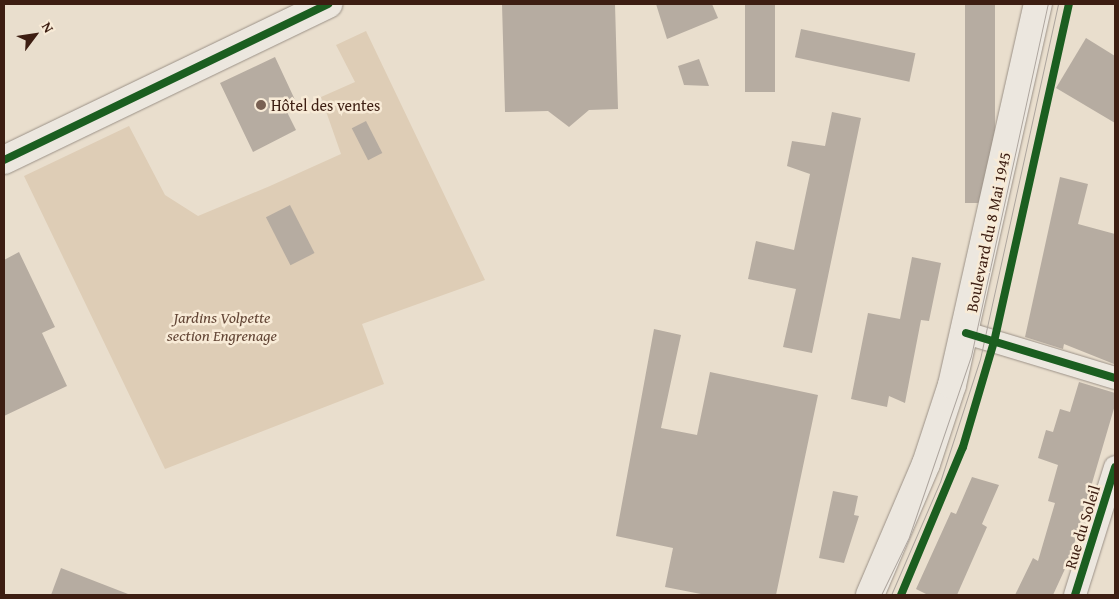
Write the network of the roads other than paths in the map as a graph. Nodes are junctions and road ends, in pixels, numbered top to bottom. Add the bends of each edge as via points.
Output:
1 (328, 4) edge
2 (1038, 4) edge
3 (4, 160) edge
4 (966, 333) junction
5 (1115, 378) edge
6 (1115, 467) edge
7 (870, 595) edge
8 (1075, 595) edge

1 - 3 main road
2 - 4 main road, Boulevard du 8 Mai 1945
4 - 5 street
4 - 7 main road, Boulevard du 8 Mai 1945 via 926,464
6 - 8 street, Rue du Soleil

